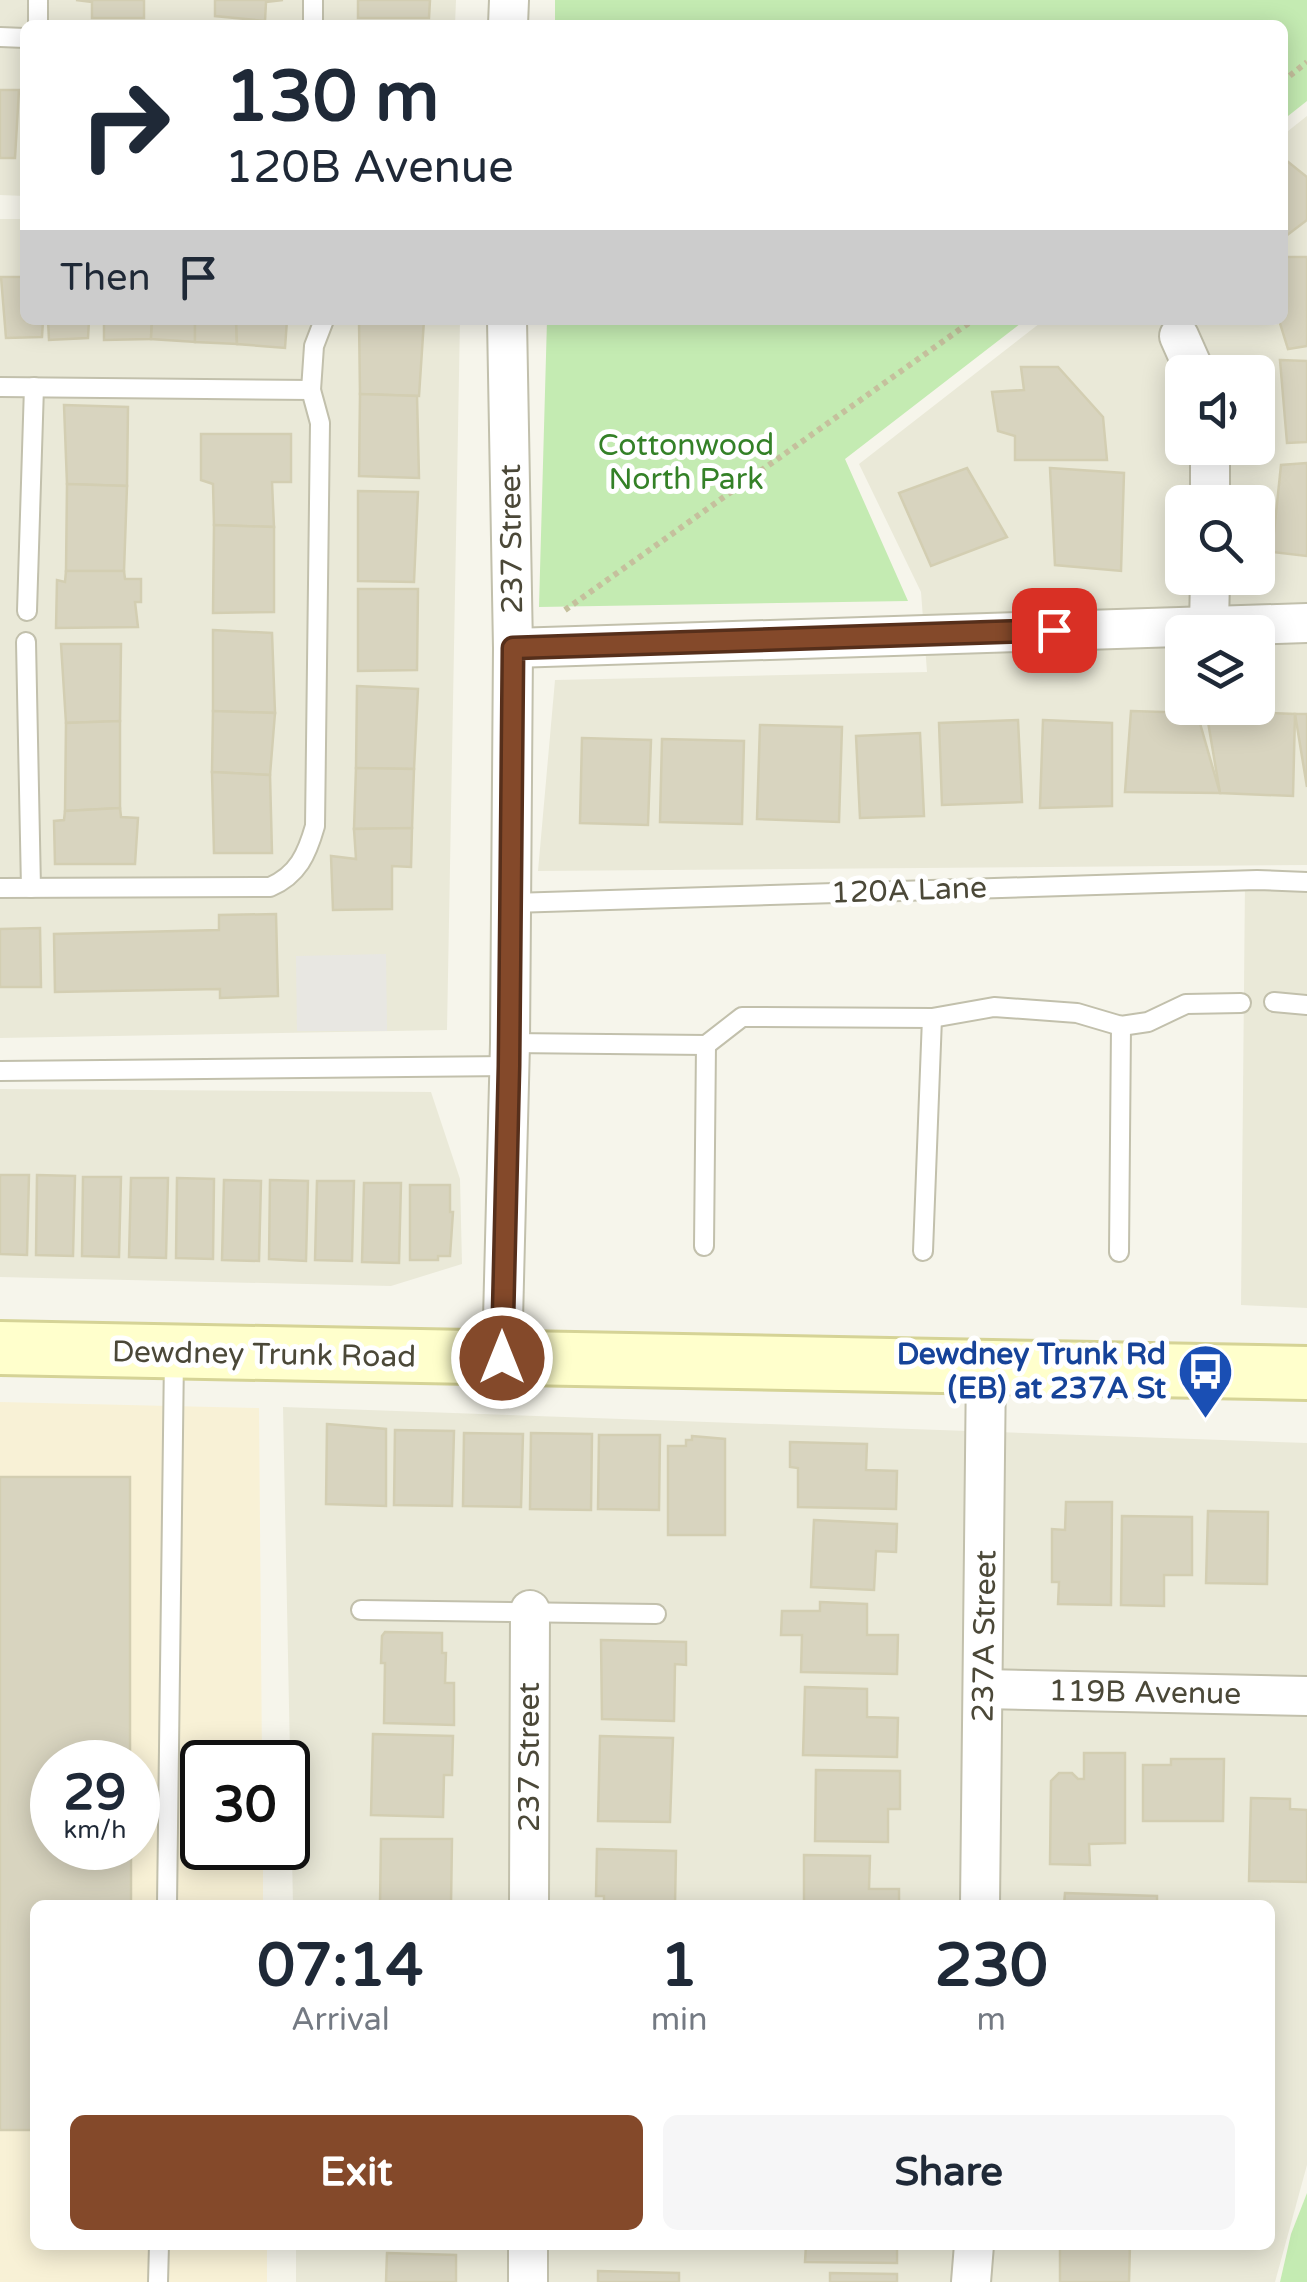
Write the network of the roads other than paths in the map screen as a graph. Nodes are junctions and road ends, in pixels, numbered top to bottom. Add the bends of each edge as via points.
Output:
1 (322, 325) edge
2 (507, 325) edge
3 (1179, 336) dead end
4 (1187, 355) edge
5 (0, 387) edge
6 (34, 387) junction
7 (310, 390) junction
8 (27, 611) dead end
9 (1307, 622) edge
10 (1275, 623) edge
11 (1165, 626) edge
12 (26, 642) dead end
13 (513, 648) junction
14 (1307, 882) edge
15 (0, 888) edge
16 (31, 888) junction
17 (512, 903) junction
18 (1274, 1002) dead end
19 (1241, 1003) dead end
20 (1307, 1004) edge
21 (932, 1018) junction
22 (1121, 1026) junction
23 (706, 1045) junction
24 (509, 1054) junction
25 (0, 1071) edge
26 (704, 1246) dead end
27 (924, 1251) dead end
28 (1119, 1252) dead end
29 (0, 1348) edge
30 (174, 1352) junction
31 (502, 1358) junction
32 (986, 1367) junction
33 (1307, 1373) edge
34 (361, 1610) dead end
35 (530, 1610) junction
36 (656, 1614) dead end
37 (983, 1689) junction
38 (1307, 1696) edge
39 (167, 1900) edge
40 (529, 1900) edge
41 (980, 1900) edge
42 (159, 2250) edge
43 (528, 2250) edge
44 (974, 2250) edge
45 (158, 2282) edge
46 (528, 2282) edge
47 (971, 2282) edge

1 - 7 lane
2 - 13 street, 237 Street
3 - 4 street
5 - 6 lane
6 - 7 lane
6 - 8 lane
7 - 16 lane via 320,423 315,807 304,857 289,879 270,887
9 - 10 street
11 - 13 street
12 - 16 lane
13 - 17 street, 237 Street
14 - 17 lane, 120A Lane
15 - 16 lane
17 - 24 street, 237 Street
18 - 20 lane
19 - 22 lane via 1186,1004
21 - 22 lane via 994,1007 1077,1013
21 - 23 lane via 742,1017
21 - 27 lane
22 - 28 lane
23 - 24 lane
23 - 26 lane
24 - 25 lane
24 - 31 street, 237 Street
29 - 30 main road, Dewdney Trunk Road
30 - 31 main road, Dewdney Trunk Road
30 - 39 lane
31 - 32 main road, Dewdney Trunk Road
32 - 33 main road, Dewdney Trunk Road
32 - 37 street, 237A Street
34 - 35 lane
35 - 36 lane
35 - 40 street, 237 Street
37 - 38 street, 119B Avenue
37 - 41 street, 237A Street
42 - 45 lane
43 - 46 street
44 - 47 street

